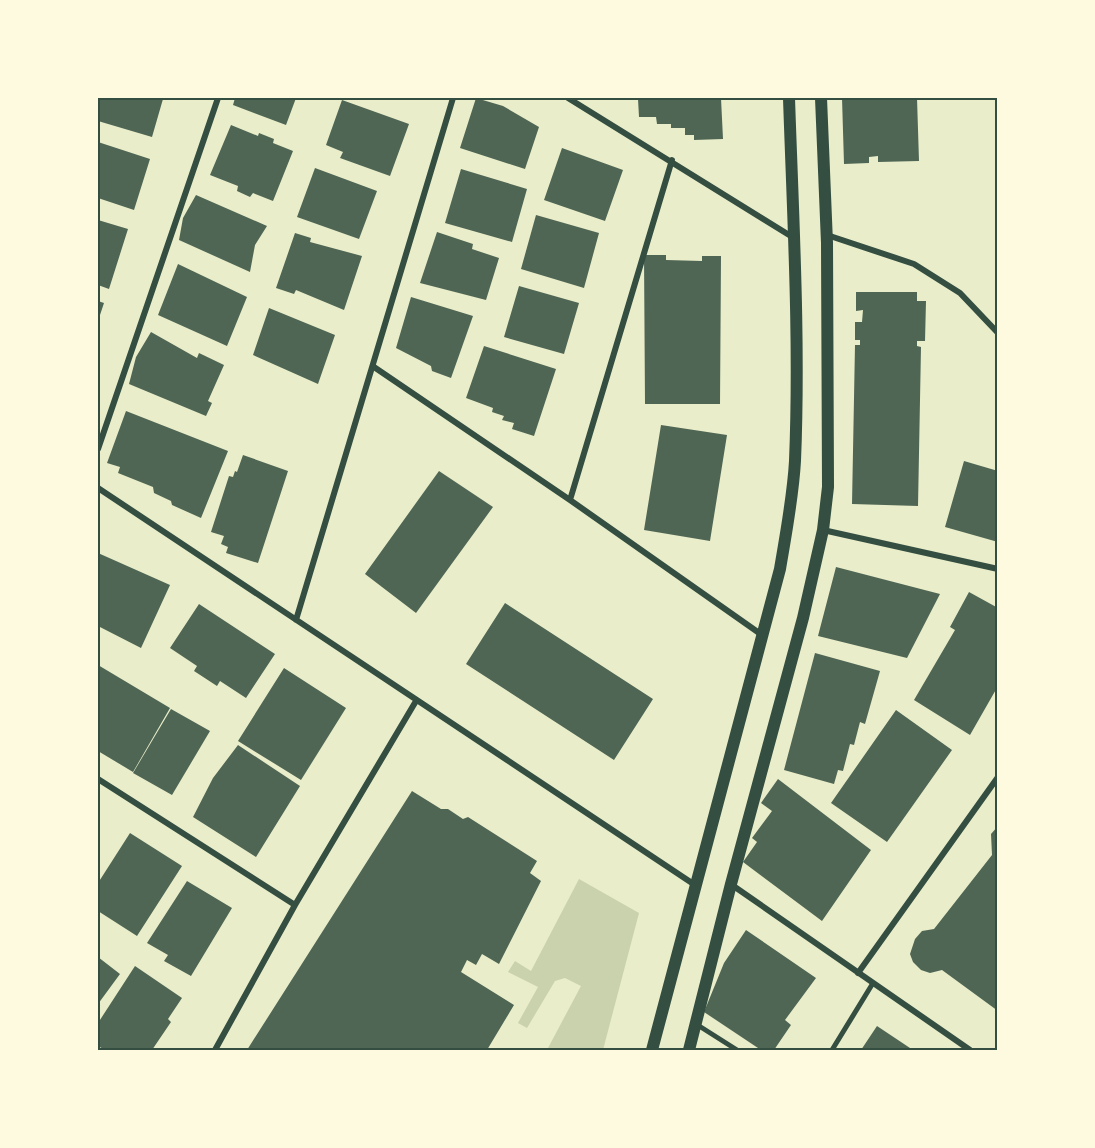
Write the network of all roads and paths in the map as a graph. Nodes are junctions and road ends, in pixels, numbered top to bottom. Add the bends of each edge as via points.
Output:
1 (218, 98) edge
2 (453, 98) edge
3 (568, 98) edge
4 (789, 98) edge
5 (821, 98) edge
6 (672, 160) junction
7 (827, 235) junction
8 (794, 238) junction
9 (998, 333) edge
10 (374, 367) junction
11 (98, 449) edge
12 (98, 488) edge
13 (570, 500) junction
14 (823, 530) junction
15 (998, 569) edge
16 (296, 620) junction
17 (762, 635) junction
18 (416, 701) junction
19 (998, 777) edge
20 (98, 779) edge
21 (731, 884) junction
22 (695, 885) junction
23 (296, 905) junction
24 (858, 973) junction
25 (873, 983) junction
26 (696, 1024) junction
27 (215, 1050) edge
28 (652, 1050) edge
29 (689, 1050) edge
30 (736, 1050) edge
31 (832, 1050) edge
32 (970, 1050) edge

1 - 11 street
2 - 10 street
3 - 6 street
4 - 8 main road
5 - 7 main road
6 - 8 street
6 - 13 street
7 - 9 street via 914,264 960,293
7 - 14 main road via 828,487
8 - 17 main road via 795,462 780,569
10 - 13 street
10 - 16 street
12 - 16 street
13 - 17 street
14 - 15 street
14 - 21 main road
16 - 18 street
17 - 22 main road
18 - 22 street
18 - 23 street
19 - 24 street
20 - 23 street
21 - 24 street
21 - 26 main road
22 - 28 main road
23 - 27 street
24 - 25 street
25 - 31 street
25 - 32 street
26 - 29 main road
26 - 30 street

